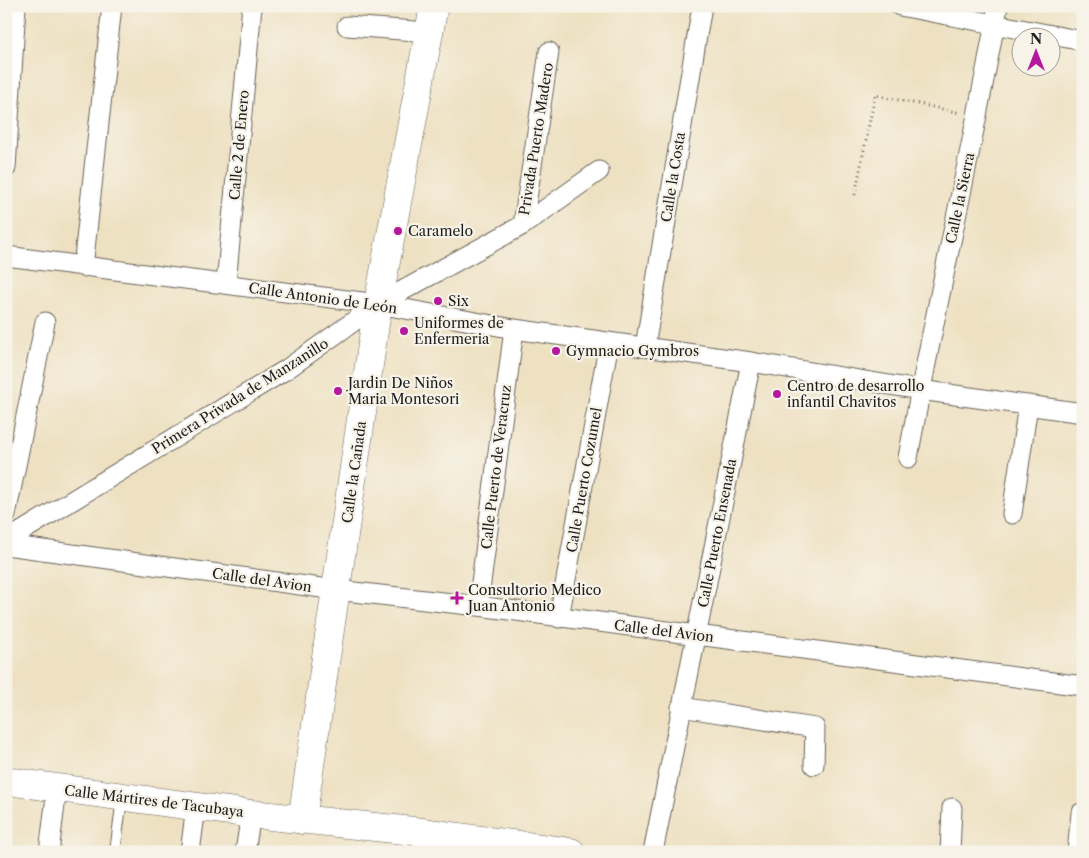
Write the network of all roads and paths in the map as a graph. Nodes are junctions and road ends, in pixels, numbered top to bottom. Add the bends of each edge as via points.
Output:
1 (16, 6) edge
2 (112, 6) edge
3 (252, 6) edge
4 (702, 6) edge
5 (900, 6) edge
6 (997, 15) edge
7 (431, 19) edge
8 (347, 26) dead end
9 (1083, 41) edge
10 (549, 52) dead end
11 (977, 117) junction
12 (6, 168) edge
13 (599, 171) dead end
14 (855, 195) dead end
15 (522, 225) junction
16 (6, 256) edge
17 (83, 267) junction
18 (226, 284) junction
19 (378, 304) junction
20 (44, 322) dead end
21 (514, 329) junction
22 (609, 342) junction
23 (646, 347) junction
24 (751, 362) junction
25 (920, 390) junction
26 (1028, 405) junction
27 (1083, 413) edge
28 (908, 458) dead end
29 (1012, 514) dead end
30 (6, 515) edge
31 (6, 540) edge
32 (6, 545) edge
33 (336, 590) junction
34 (478, 606) junction
35 (559, 618) junction
36 (697, 634) junction
37 (1083, 686) edge
38 (681, 707) junction
39 (814, 765) dead end
40 (6, 781) edge
41 (58, 789) junction
42 (122, 796) junction
43 (196, 807) junction
44 (952, 808) dead end
45 (1081, 813) dead end
46 (250, 814) junction
47 (302, 820) junction
48 (423, 842) edge
49 (513, 848) edge
50 (49, 852) edge
51 (115, 852) edge
52 (190, 852) edge
53 (246, 852) edge
54 (571, 852) edge
55 (653, 852) edge
56 (950, 852) edge
57 (1077, 852) edge

1 - 12 street
2 - 17 street
3 - 18 street, Calle 2 de Enero
4 - 23 street, Calle la Costa
5 - 6 street
6 - 9 street
6 - 11 street, Calle la Sierra
7 - 8 street
7 - 19 street, Calle la Cañada
10 - 15 street, Privada Puerto Madero
11 - 14 path via 875,95
11 - 25 street, Calle la Sierra
13 - 15 street, Primera Privada de Manzanillo
15 - 19 street, Primera Privada de Manzanillo
16 - 17 street, Calle Antonio de León
17 - 18 street, Calle Antonio de León
18 - 19 street, Calle Antonio de León
19 - 21 street, Calle Antonio de León
19 - 31 street, Primera Privada de Manzanillo via 287,369
19 - 33 street, Calle la Cañada
20 - 30 street
21 - 22 street, Calle Antonio de León
21 - 34 street, Calle Puerto de Veracruz
22 - 23 street, Calle Antonio de León
22 - 35 street, Calle Puerto Cozumel
23 - 24 street, Calle Antonio de León
24 - 25 street, Calle Antonio de León
24 - 36 street, Calle Puerto Ensenada
25 - 26 street, Calle Antonio de León
25 - 28 street, Calle la Sierra
26 - 27 street, Calle Antonio de León
26 - 29 street
32 - 33 street, Calle del Avion
33 - 34 street, Calle del Avion
33 - 47 street, Calle la Cañada
34 - 35 street, Calle del Avion
35 - 36 street, Calle del Avion
36 - 37 street, Calle del Avion
36 - 38 street, Calle Puerto Ensenada
38 - 39 street via 815,728
38 - 55 street, Calle Puerto Ensenada
40 - 41 street, Calle Mártires de Tacubaya
41 - 42 street, Calle Mártires de Tacubaya
41 - 50 street
42 - 43 street, Calle Mártires de Tacubaya
42 - 51 lane
43 - 46 street, Calle Mártires de Tacubaya
43 - 52 street
44 - 56 street
45 - 57 street
46 - 47 street, Calle Mártires de Tacubaya
46 - 53 street
47 - 48 street, Calle Mártires de Tacubaya
48 - 49 street, Calle Mártires de Tacubaya
49 - 54 street, Calle Mártires de Tacubaya

